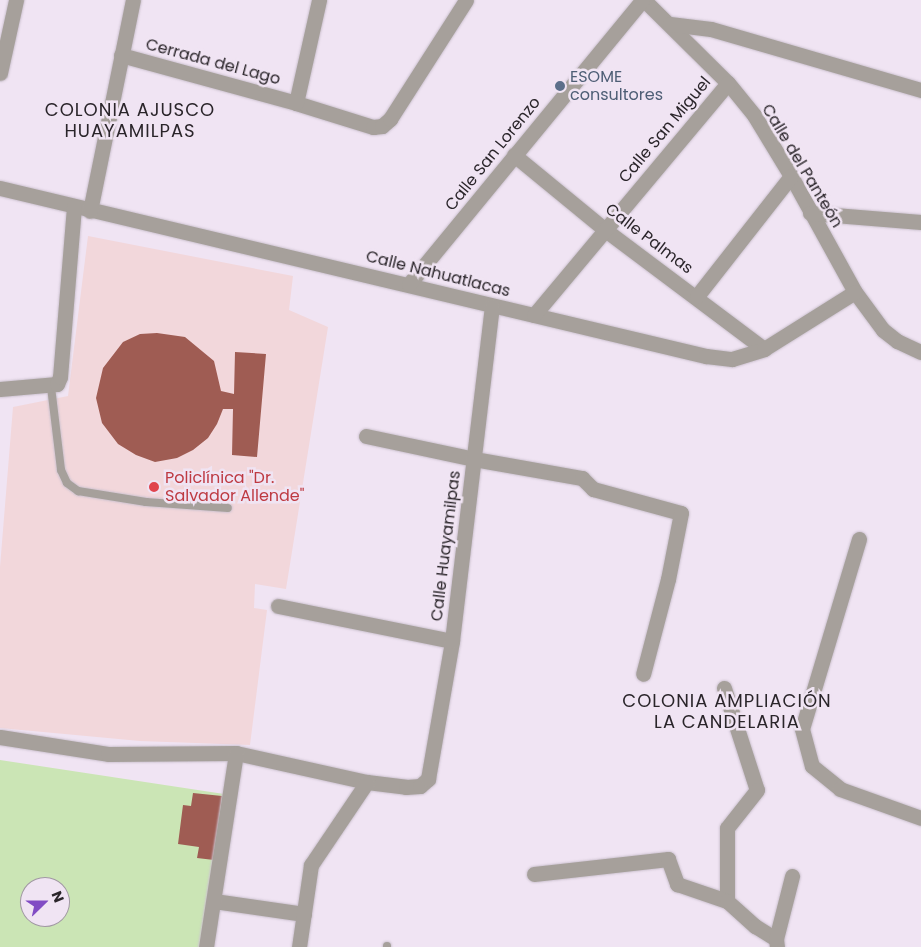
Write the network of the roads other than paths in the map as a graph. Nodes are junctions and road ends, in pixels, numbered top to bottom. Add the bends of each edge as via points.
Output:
1 (16, 0) edge
2 (133, 0) edge
3 (318, 0) edge
4 (466, 0) edge
5 (643, 0) edge
6 (670, 24) junction
7 (121, 55) junction
8 (0, 73) edge
9 (728, 84) junction
10 (921, 90) edge
11 (296, 103) junction
12 (514, 155) junction
13 (791, 176) junction
14 (0, 188) edge
15 (74, 207) junction
16 (90, 211) junction
17 (810, 213) junction
18 (921, 222) edge
19 (604, 229) junction
20 (409, 284) junction
21 (855, 292) junction
22 (697, 296) junction
23 (492, 306) junction
24 (534, 314) junction
25 (764, 349) junction
26 (921, 352) edge
27 (55, 382) junction
28 (0, 390) edge
29 (366, 436) dead end
30 (474, 459) junction
31 (228, 508) dead end
32 (859, 539) dead end
33 (278, 606) dead end
34 (452, 641) junction
35 (643, 674) dead end
36 (724, 688) dead end
37 (0, 736) edge
38 (236, 753) junction
39 (367, 782) junction
40 (921, 818) edge
41 (534, 874) dead end
42 (792, 876) dead end
43 (214, 900) junction
44 (727, 902) junction
45 (304, 914) junction
46 (777, 943) edge
47 (206, 947) edge
48 (299, 947) edge

1 - 8 street
2 - 7 street
3 - 11 street, Cerrada del Lago
4 - 11 street, Cerrada del Lago via 390,119 382,126 373,127
5 - 6 street, Calle del Panteón
5 - 12 street, Calle San Lorenzo
6 - 9 street, Calle del Panteón
6 - 10 street via 711,29
7 - 11 street, Cerrada del Lago
7 - 16 street
9 - 13 street, Calle del Panteón via 754,115
9 - 19 street, Calle San Miguel
12 - 19 street, Calle Palmas
12 - 20 street, Calle San Lorenzo
13 - 17 street, Calle del Panteón
13 - 22 street
14 - 15 street, Calle Nahuatlacas
15 - 16 street, Calle Nahuatlacas
15 - 27 street
16 - 20 street, Calle Nahuatlacas
17 - 18 street
17 - 21 street, Calle del Panteón
19 - 22 street, Calle Palmas
19 - 24 street, Calle San Miguel
20 - 23 street, Calle Nahuatlacas
21 - 25 street, Calle Nahuatlacas
21 - 26 street, Calle del Panteón via 883,330 897,341
22 - 25 street, Calle Palmas
23 - 24 street, Calle Nahuatlacas
23 - 30 street, Calle Huayamilpas
24 - 25 street, Calle Nahuatlacas via 706,356 732,359
27 - 28 street
27 - 31 lane via 61,470 67,483 78,491 146,502
29 - 30 street
30 - 34 street, Calle Huayamilpas
30 - 35 street via 582,478 593,489 681,513 668,580
32 - 40 street via 802,729 812,766 840,789
33 - 34 street
34 - 39 street, Calle Huayamilpas via 428,779 420,786 406,788
36 - 44 street via 757,790 726,828
37 - 38 street via 108,754
38 - 39 street
38 - 43 street
39 - 45 street via 311,865
41 - 44 street via 668,859 677,884
42 - 46 street
43 - 45 street
43 - 47 street
44 - 46 street
45 - 48 street

